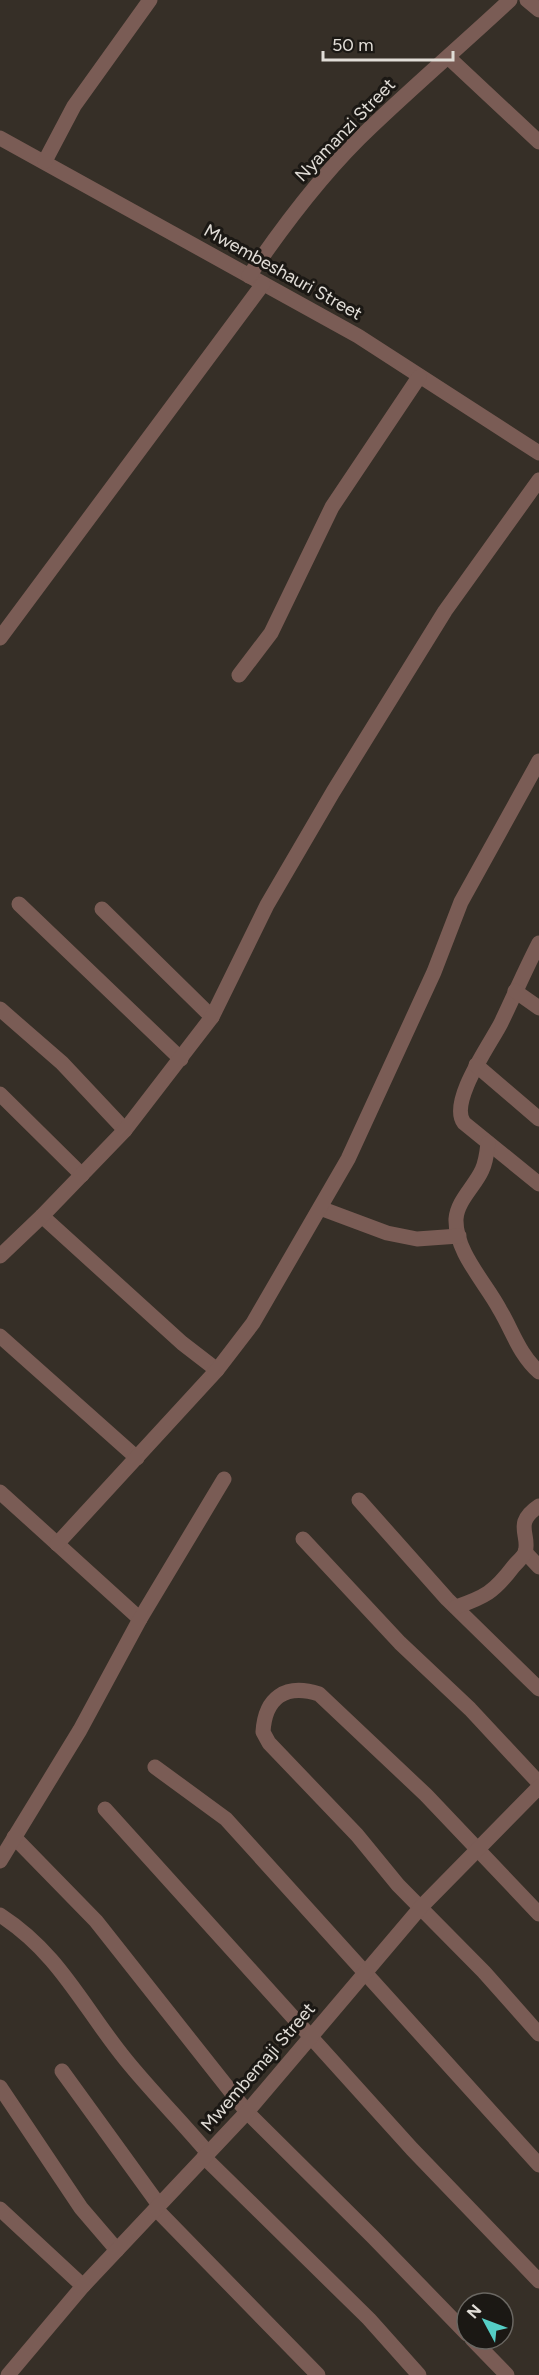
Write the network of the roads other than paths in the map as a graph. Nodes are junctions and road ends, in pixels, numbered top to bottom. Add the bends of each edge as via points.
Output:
1 (150, 0) edge
2 (510, 0) edge
3 (527, 0) edge
4 (539, 10) edge
5 (448, 57) junction
6 (0, 138) edge
7 (539, 142) edge
8 (45, 161) junction
9 (249, 276) junction
10 (263, 284) junction
11 (419, 377) junction
12 (539, 453) edge
13 (539, 480) edge
14 (0, 638) edge
15 (239, 675) dead end
16 (539, 761) edge
17 (19, 904) dead end
18 (102, 909) dead end
19 (539, 943) edge
20 (514, 991) junction
21 (539, 1008) edge
22 (0, 1009) edge
23 (212, 1017) junction
24 (182, 1059) junction
25 (476, 1065) junction
26 (0, 1094) edge
27 (539, 1119) edge
28 (125, 1130) junction
29 (488, 1143) junction
30 (82, 1174) junction
31 (539, 1184) edge
32 (320, 1208) junction
33 (42, 1216) junction
34 (459, 1236) junction
35 (0, 1256) edge
36 (0, 1336) edge
37 (217, 1370) junction
38 (539, 1372) edge
39 (137, 1458) junction
40 (224, 1479) dead end
41 (0, 1492) edge
42 (359, 1500) dead end
43 (539, 1506) edge
44 (303, 1539) dead end
45 (57, 1544) junction
46 (525, 1552) junction
47 (539, 1567) edge
48 (456, 1607) junction
49 (141, 1619) junction
50 (539, 1689) edge
51 (155, 1767) dead end
52 (539, 1785) edge
53 (105, 1809) dead end
54 (14, 1838) junction
55 (479, 1851) junction
56 (0, 1861) edge
57 (421, 1907) junction
58 (539, 1914) edge
59 (0, 1915) edge
60 (366, 1974) junction
61 (539, 2034) edge
62 (310, 2037) junction
63 (62, 2072) dead end
64 (0, 2087) edge
65 (246, 2112) junction
66 (206, 2155) junction
67 (539, 2165) edge
68 (158, 2207) junction
69 (0, 2209) edge
70 (117, 2250) junction
71 (539, 2281) edge
72 (83, 2286) junction
73 (455, 2321) edge
74 (484, 2351) edge
75 (8, 2375) edge
76 (318, 2375) edge
77 (419, 2375) edge
78 (507, 2375) edge

1 - 8 street via 74,106
2 - 5 street, Nyamanzi Street
3 - 4 street
5 - 7 street
5 - 9 street, Nyamanzi Street via 339,160 297,209
6 - 8 street, Mwembeshauri Street
8 - 9 street, Mwembeshauri Street
9 - 10 street, Mwembeshauri Street
10 - 11 street, Mwembeshauri Street via 358,336
10 - 14 street
11 - 12 street, Mwembeshauri Street
11 - 15 street via 332,507 271,633
13 - 23 street via 445,611 333,792 267,905
16 - 32 street via 461,902 434,972 348,1159
17 - 24 street
18 - 23 street
19 - 20 street
20 - 21 street
20 - 25 street via 500,1025
22 - 28 street via 62,1063
23 - 24 street
24 - 28 street
25 - 27 street
25 - 29 street via 460,1116
26 - 30 street
28 - 30 street
29 - 31 street
29 - 34 street via 483,1169 456,1218
30 - 33 street
32 - 34 street via 387,1233 417,1239
32 - 37 street via 253,1323
33 - 35 street
33 - 37 street
34 - 38 street via 516,1345
36 - 39 street
37 - 39 street
39 - 45 street
40 - 49 street
41 - 45 street
42 - 48 street
43 - 46 street via 528,1515 524,1525
44 - 52 street
45 - 49 street
46 - 47 street
46 - 48 street via 500,1585 484,1597
48 - 50 street
49 - 54 street
51 - 60 street via 226,1819
52 - 55 street, Mwembemaji Street
53 - 62 street
54 - 56 street
54 - 65 street via 96,1921
55 - 57 street, Mwembemaji Street
55 - 57 street via 319,1694 306,1690 276,1696 263,1721 262,1732 269,1743
55 - 58 street
57 - 60 street, Mwembemaji Street
57 - 61 street
59 - 66 street via 51,1957 126,2059
60 - 62 street, Mwembemaji Street
60 - 67 street
62 - 65 street, Mwembemaji Street
62 - 71 street
63 - 68 street
64 - 70 street via 81,2208
65 - 66 street, Mwembemaji Street
65 - 73 street
66 - 68 street, Mwembemaji Street
66 - 77 street via 369,2319
68 - 70 street, Mwembemaji Street
68 - 76 street
69 - 72 street
70 - 72 street, Mwembemaji Street
72 - 75 street, Mwembemaji Street
74 - 78 street

